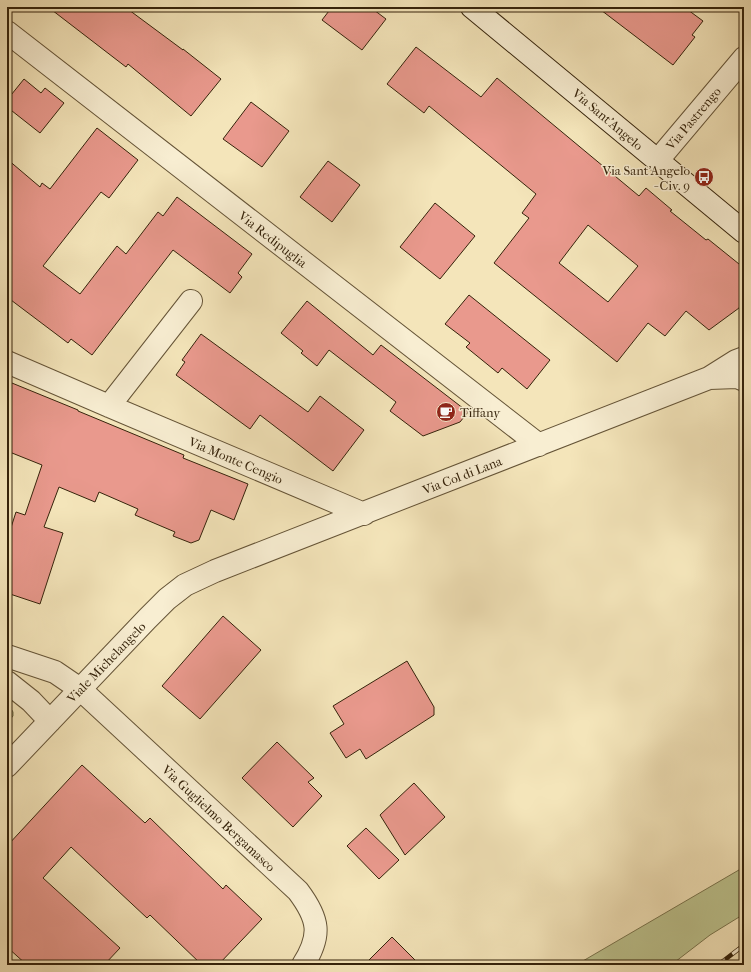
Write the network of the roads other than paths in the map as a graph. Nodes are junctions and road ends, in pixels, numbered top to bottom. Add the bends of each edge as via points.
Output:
1 (472, 7) edge
2 (7, 32) edge
3 (744, 58) edge
4 (658, 160) junction
5 (744, 232) edge
6 (191, 301) dead end
7 (744, 358) edge
8 (7, 362) edge
9 (709, 378) junction
10 (744, 380) edge
11 (109, 406) junction
12 (539, 445) junction
13 (364, 514) junction
14 (215, 571) joint
15 (7, 656) edge
16 (7, 682) edge
17 (80, 689) junction
18 (50, 721) junction
19 (7, 766) edge
20 (303, 965) edge

1 - 4 street, Via Sant'Angelo
2 - 12 street, Via Redipuglia
3 - 4 street, Via Pastrengo
4 - 5 street, Via Sant'Angelo
6 - 11 street
7 - 9 street, Via Col di Lana
8 - 11 street, Via Monte Cengio
9 - 10 street, Via Col di Lana via 737,377
9 - 12 street, Via Col di Lana
11 - 13 street, Via Monte Cengio
12 - 13 street, Via Col di Lana
13 - 14 street, Via Col di Lana
14 - 17 street, Viale Michelangelo via 185,585 166,600
15 - 17 street, Via Guglielmo Bergamasco via 55,672
16 - 18 street via 32,701
17 - 18 street, Viale Michelangelo
17 - 20 street, Via Guglielmo Bergamasco via 298,891 313,915 316,929 316,941
18 - 19 street, Viale Michelangelo

